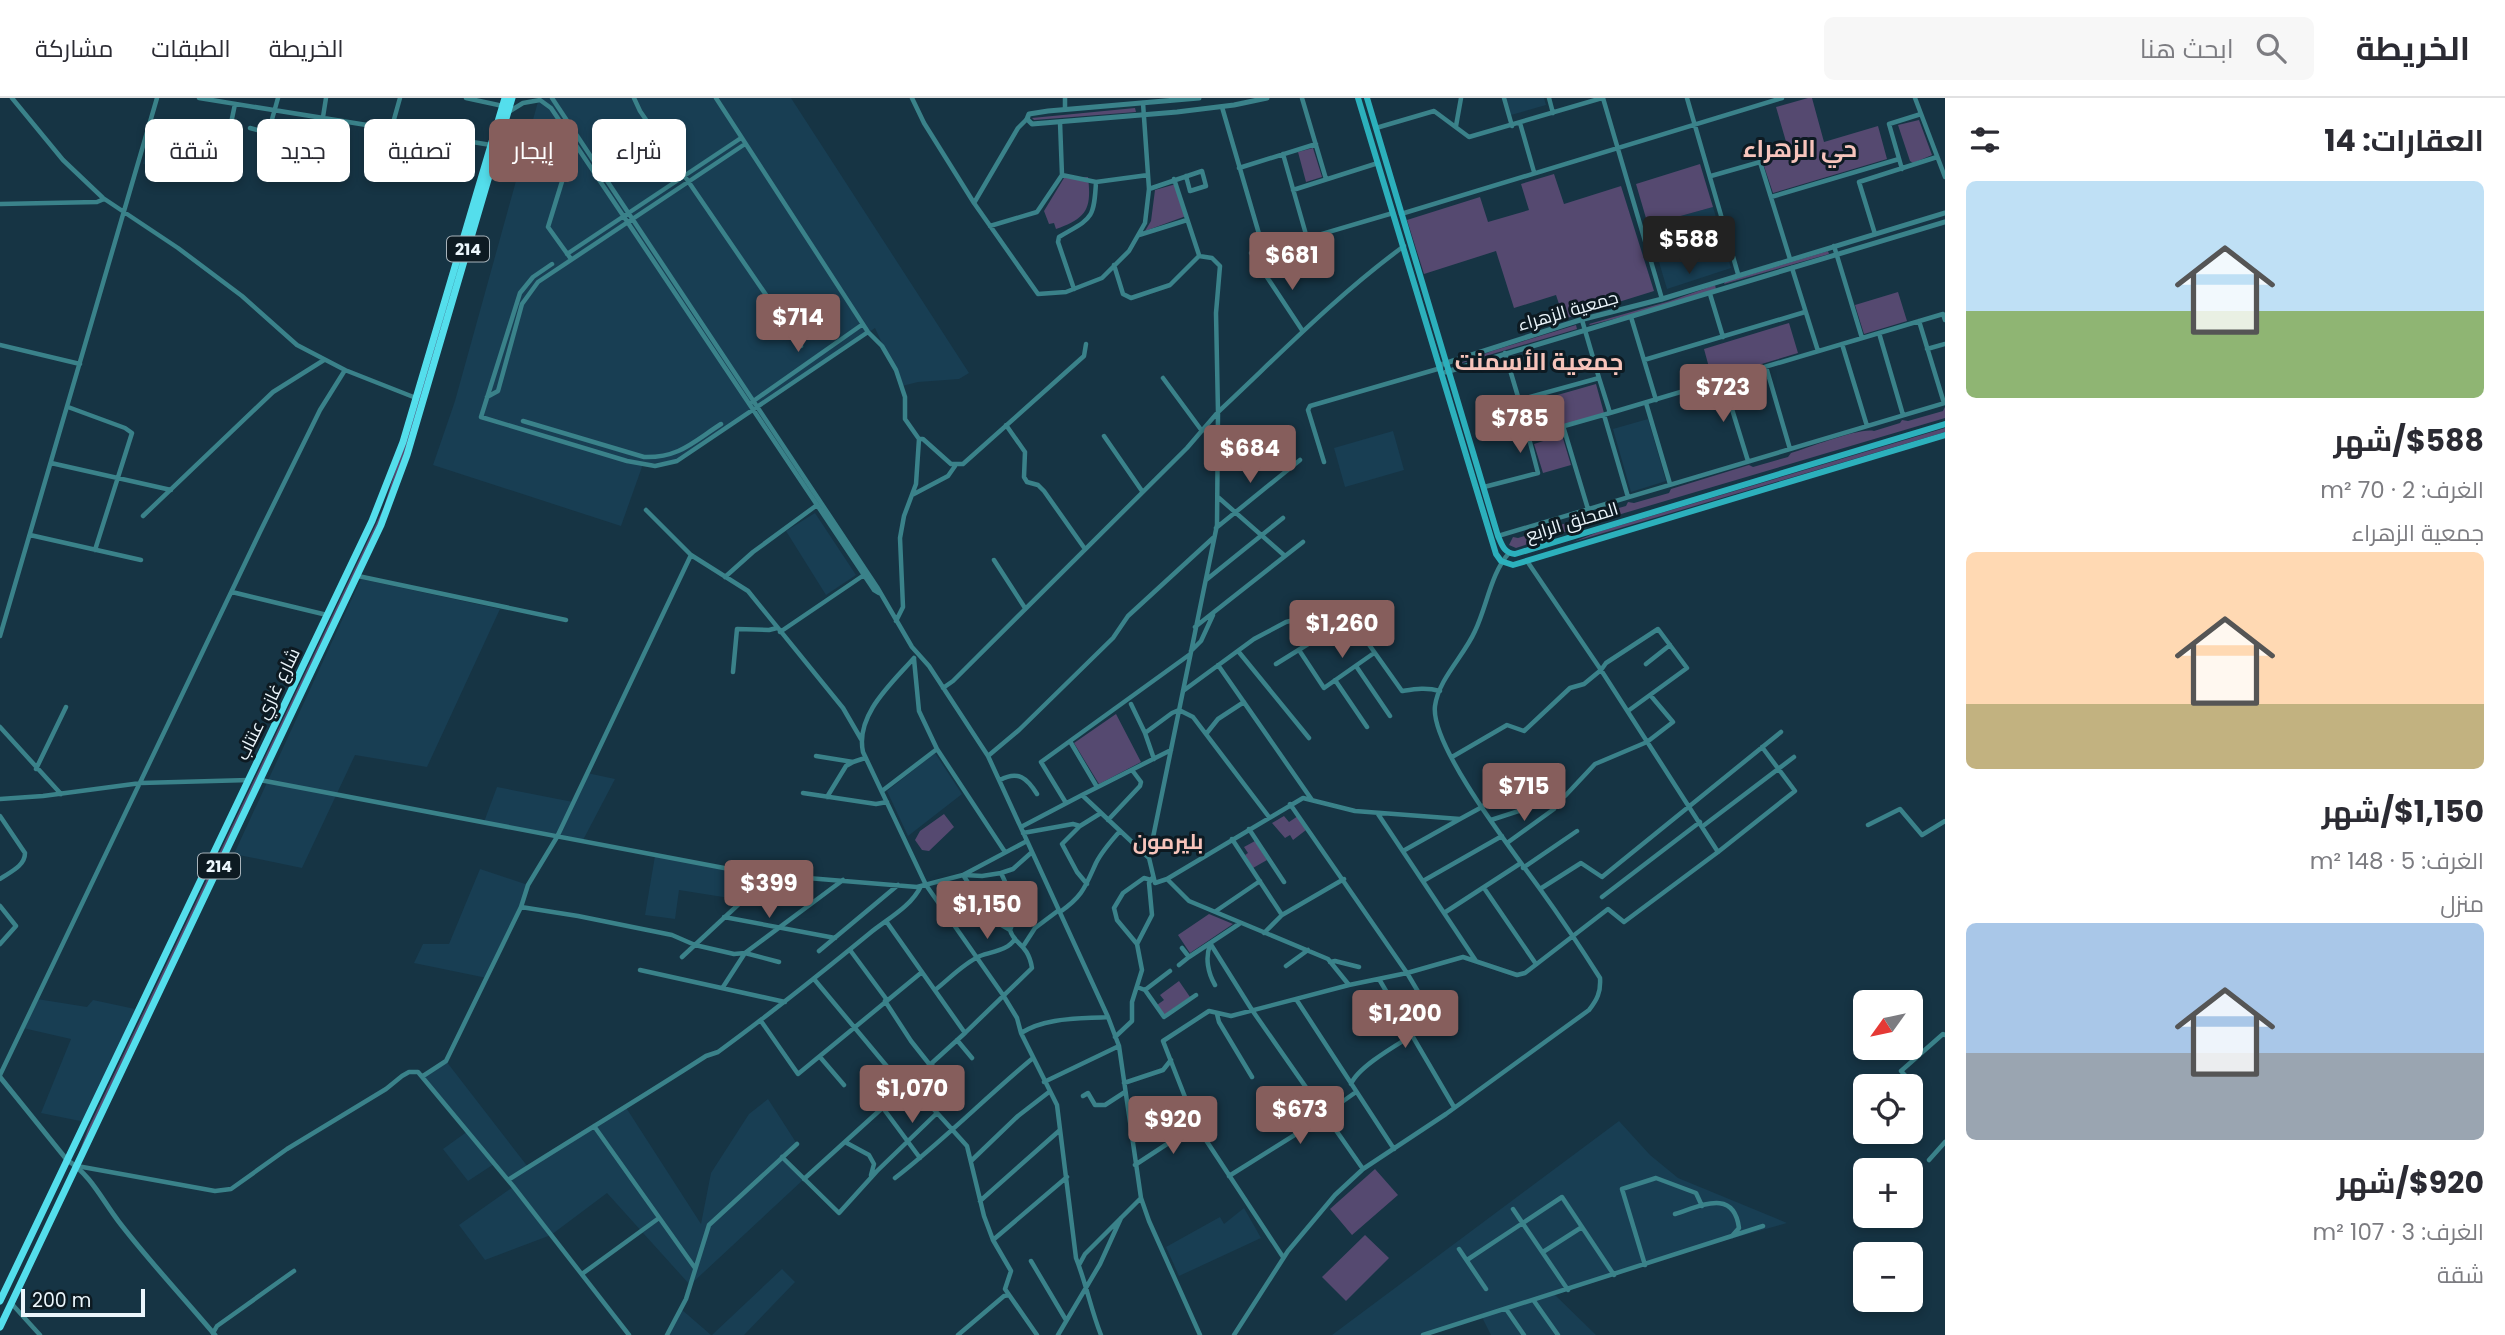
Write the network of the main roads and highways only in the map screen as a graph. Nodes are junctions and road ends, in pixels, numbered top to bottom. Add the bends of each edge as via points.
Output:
1 (512, 98) edge
2 (1358, 98) edge
3 (1367, 98) edge
4 (505, 105) edge
5 (1397, 214) junction
6 (462, 255) junction
7 (1444, 368) junction
8 (1945, 425) edge
9 (1945, 435) edge
10 (1568, 538) junction
11 (1571, 547) junction
12 (0, 1301) edge
13 (0, 1326) edge

1 - 4 highway, 214
2 - 5 main road
3 - 5 main road
4 - 6 highway, 214
4 - 6 highway, شارع غازي عنتاب / 214
5 - 7 main road, المحلق الرابع
5 - 7 main road
6 - 12 highway, شارع غازي عنتاب / 214 via 403,442 372,521
6 - 13 highway, 214 via 407,455 381,526
7 - 10 main road, المحلق الرابع via 1503,548 1516,554
7 - 11 main road, المحلق الرابع via 1496,554 1513,565
8 - 10 main road, المحلق الرابع
9 - 11 main road, المحلق الرابع
10 - 11 main road

